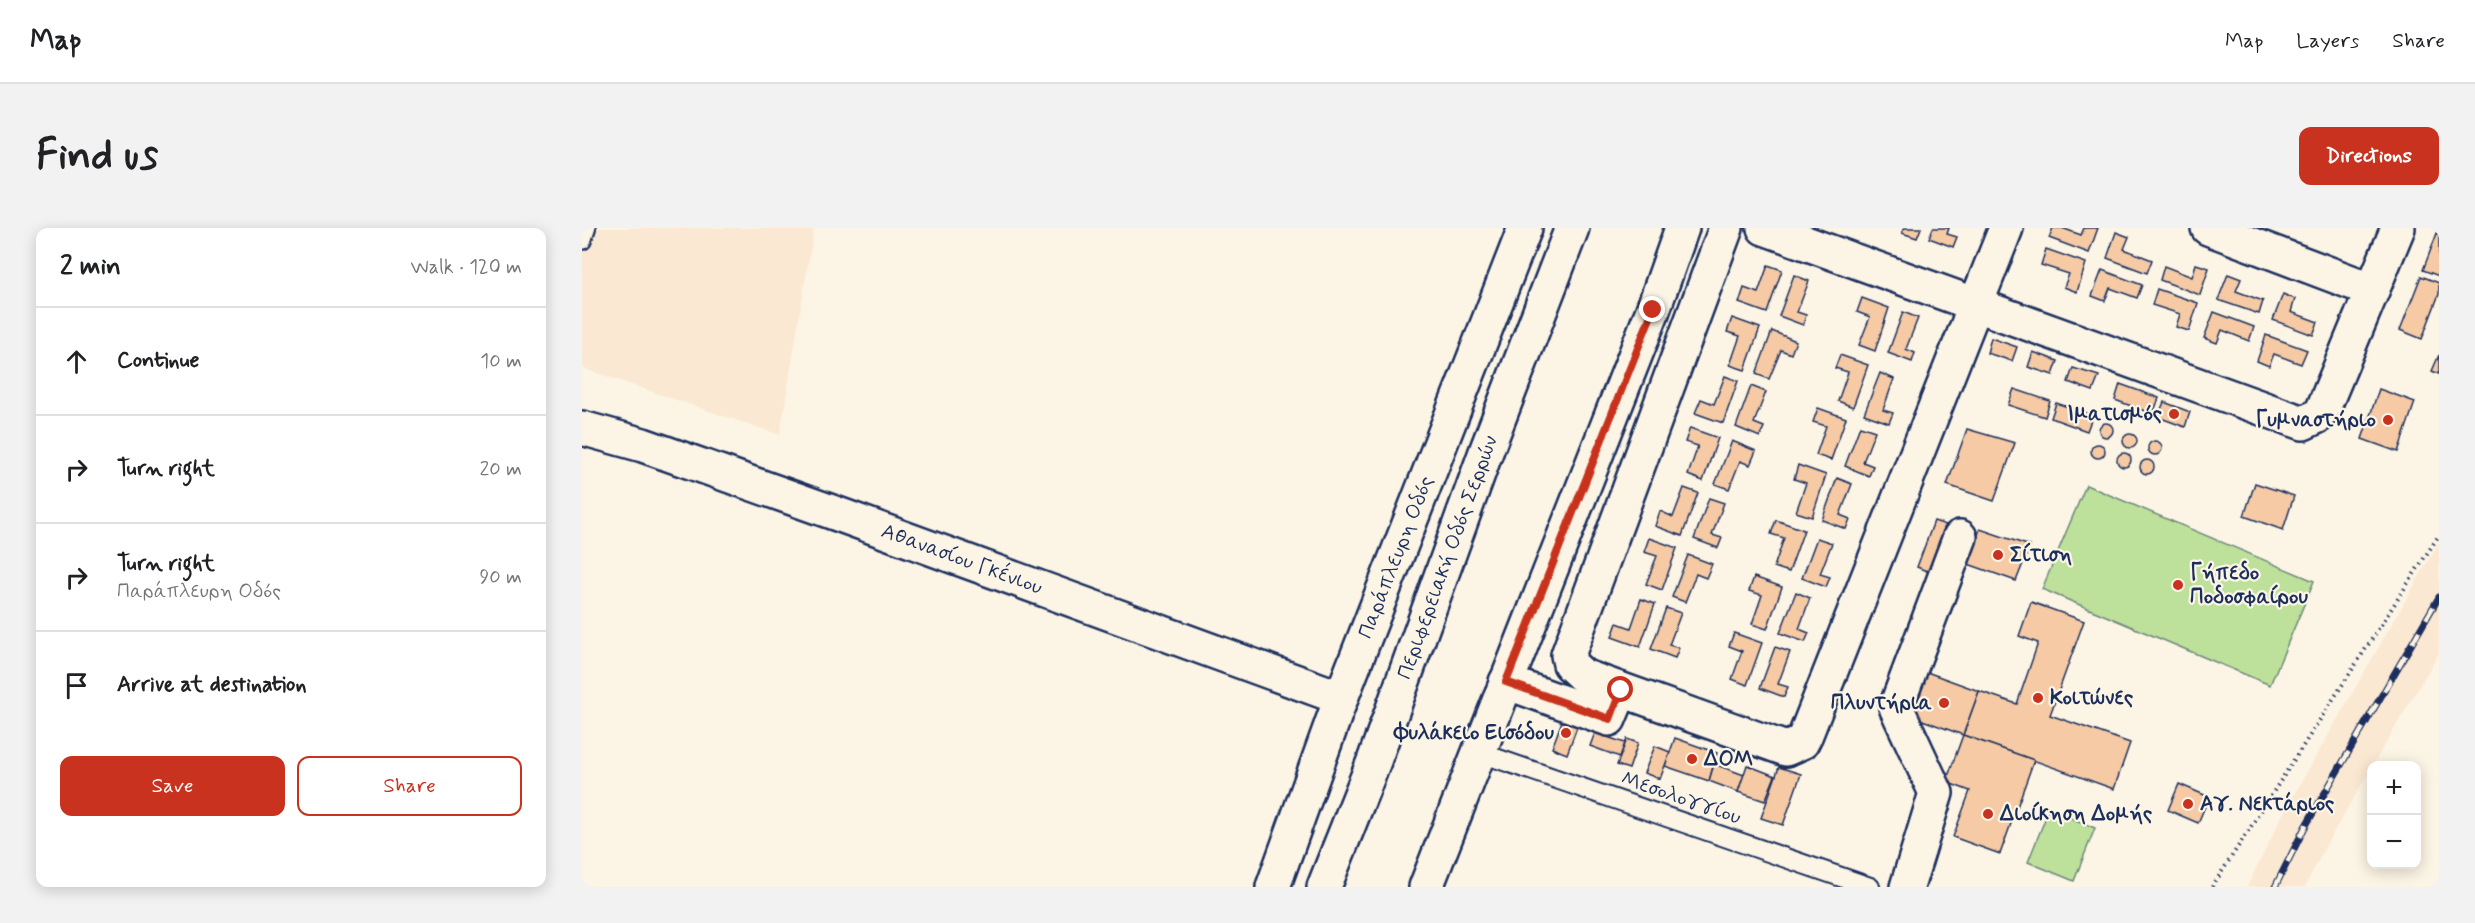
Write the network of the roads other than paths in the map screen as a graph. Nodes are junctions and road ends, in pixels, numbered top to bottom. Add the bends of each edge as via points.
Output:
1 (586, 228) edge
2 (1525, 228) edge
3 (1572, 228) edge
4 (1682, 228) edge
5 (1726, 228) edge
6 (1764, 228) edge
7 (2006, 228) edge
8 (2208, 228) edge
9 (2398, 228) edge
10 (582, 240) edge
11 (2372, 290) junction
12 (1976, 305) junction
13 (582, 428) edge
14 (1960, 537) dead end
15 (1506, 682) junction
16 (1621, 690) junction
17 (1341, 698) junction
18 (1478, 752) junction
19 (1273, 887) edge
20 (1324, 887) edge
21 (1426, 887) edge
22 (1870, 887) edge
23 (1907, 887) edge

1 - 10 lane
2 - 17 street, Παράπλευρη Οδός
3 - 20 street, Περιφερειακή Οδός Σερρών
4 - 15 street
5 - 16 street via 1570,646 1570,664 1576,671
6 - 12 street
7 - 12 street
8 - 11 street
9 - 11 street
11 - 12 street via 2323,409 2318,416 2302,423
12 - 16 street via 1802,742 1777,748
13 - 17 street, Αθανασίου Γκένιου via 643,445
14 - 23 street via 1896,707 1935,793
15 - 16 street via 1610,719
15 - 18 street
17 - 19 street, Παράπλευρη Οδός
18 - 21 street
18 - 22 lane, Μεσολογγίου

